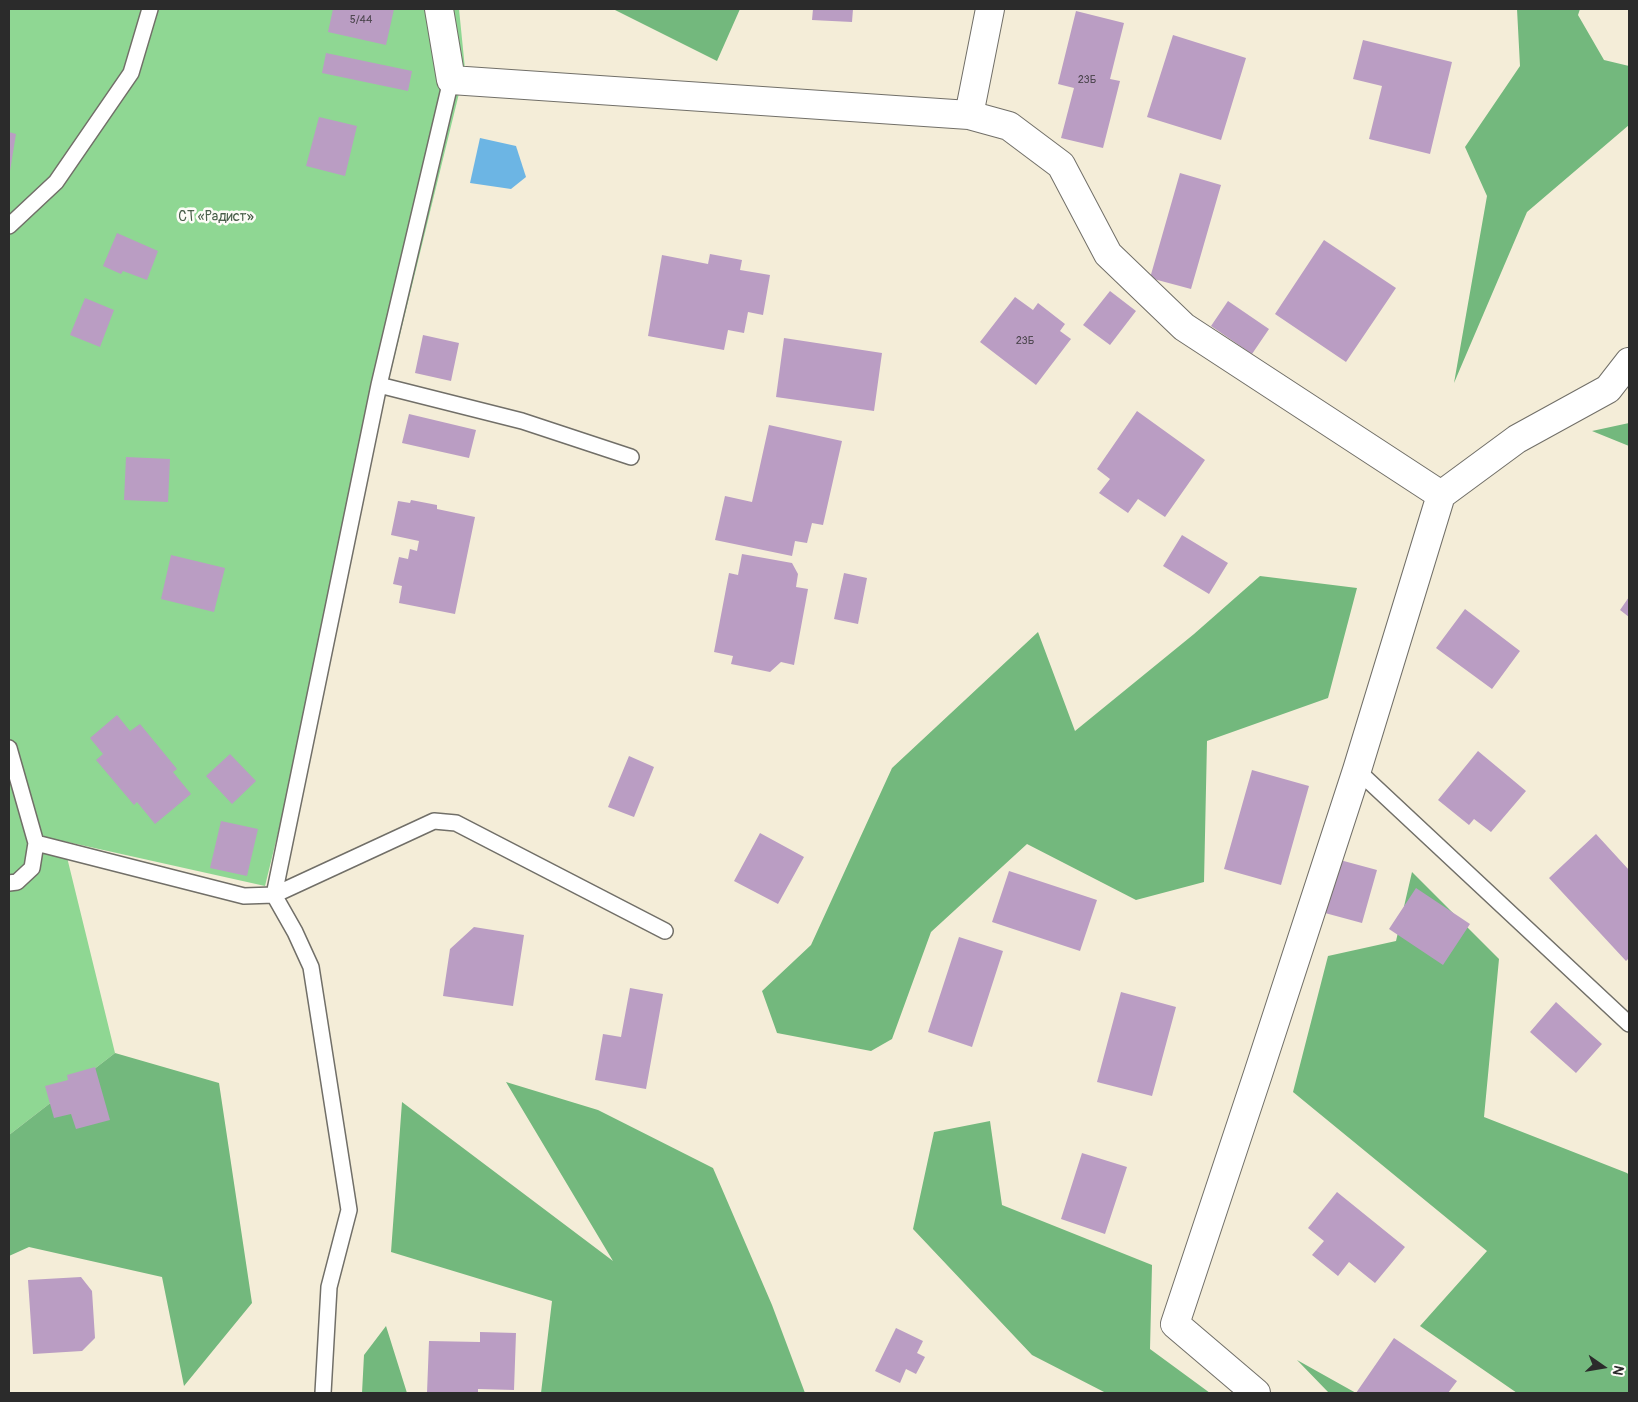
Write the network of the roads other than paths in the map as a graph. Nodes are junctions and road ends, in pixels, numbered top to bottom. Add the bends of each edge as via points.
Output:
1 (150, 9) edge
2 (439, 9) edge
3 (990, 9) edge
4 (451, 80) junction
5 (969, 115) junction
6 (9, 226) edge
7 (1629, 362) edge
8 (379, 385) junction
9 (631, 457) dead end
10 (1441, 495) junction
11 (9, 748) edge
12 (1357, 770) junction
13 (36, 843) junction
14 (9, 883) edge
15 (274, 895) junction
16 (665, 931) dead end
17 (1629, 1024) edge
18 (323, 1393) edge
19 (1256, 1393) edge

1 - 6 lane via 131,73 56,182
2 - 4 street
3 - 5 street
4 - 5 street
4 - 8 lane
5 - 10 street via 1009,126 1060,165 1108,254 1184,327
7 - 10 street via 1608,389 1517,439
8 - 9 lane via 522,421
8 - 15 lane
10 - 12 street
11 - 13 lane
12 - 17 lane
12 - 19 street via 1175,1324
13 - 14 lane via 32,868 17,882
13 - 15 lane via 244,896
15 - 16 lane via 434,821 456,823
15 - 18 lane via 311,967 349,1210 329,1287

